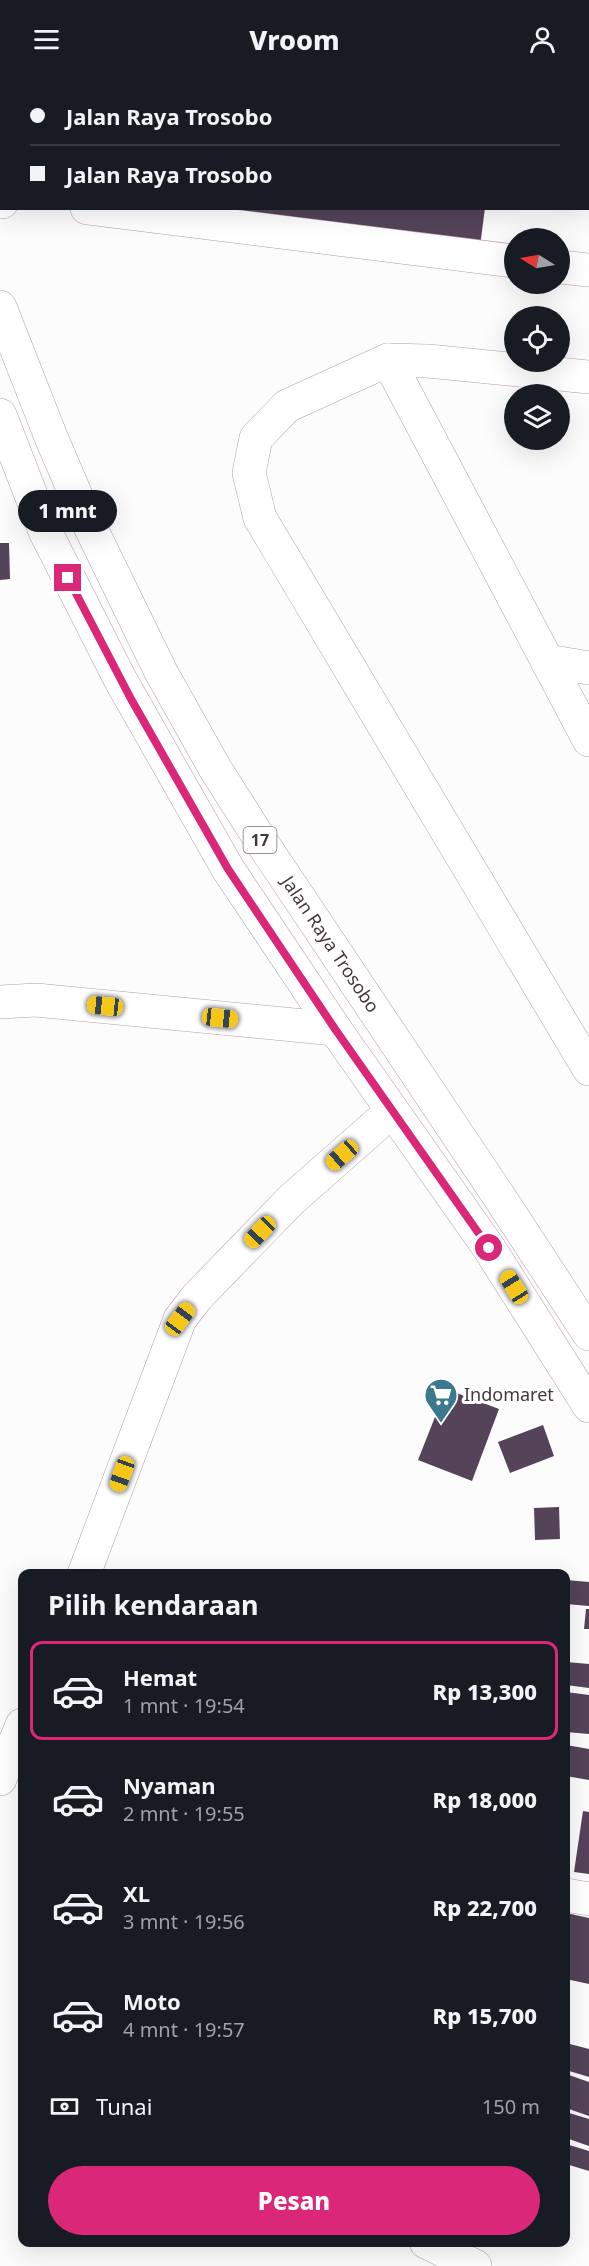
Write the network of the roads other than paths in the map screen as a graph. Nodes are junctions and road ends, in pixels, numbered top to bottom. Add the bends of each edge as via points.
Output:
1 (103, 210) edge
2 (504, 260) edge
3 (570, 268) edge
4 (589, 270) edge
5 (0, 307) edge
6 (388, 360) junction
7 (589, 377) edge
8 (0, 415) edge
9 (547, 660) junction
10 (589, 668) edge
11 (589, 740) edge
12 (0, 1002) edge
13 (335, 1029) junction
14 (589, 1069) edge
15 (392, 1111) junction
16 (589, 1334) edge
17 (589, 1406) edge
18 (86, 1569) edge
19 (18, 1735) edge
20 (0, 1779) edge
21 (570, 1896) edge
22 (589, 1899) edge
23 (436, 2247) edge
24 (476, 2266) edge

1 - 2 main road
3 - 4 main road
5 - 16 main road, Jalan Raya Trosobo / 17 via 83,512 161,672 216,770
6 - 7 main road
6 - 9 main road
6 - 14 main road via 286,406 256,438 249,473 260,518
8 - 13 main road, 17 via 45,531 131,699 228,869
9 - 10 main road
9 - 11 main road
12 - 13 main road via 36,1000
13 - 15 main road, 17
15 - 17 main road, 17 via 489,1248
15 - 18 main road via 291,1200 180,1319
19 - 20 main road
21 - 22 main road
23 - 24 main road

